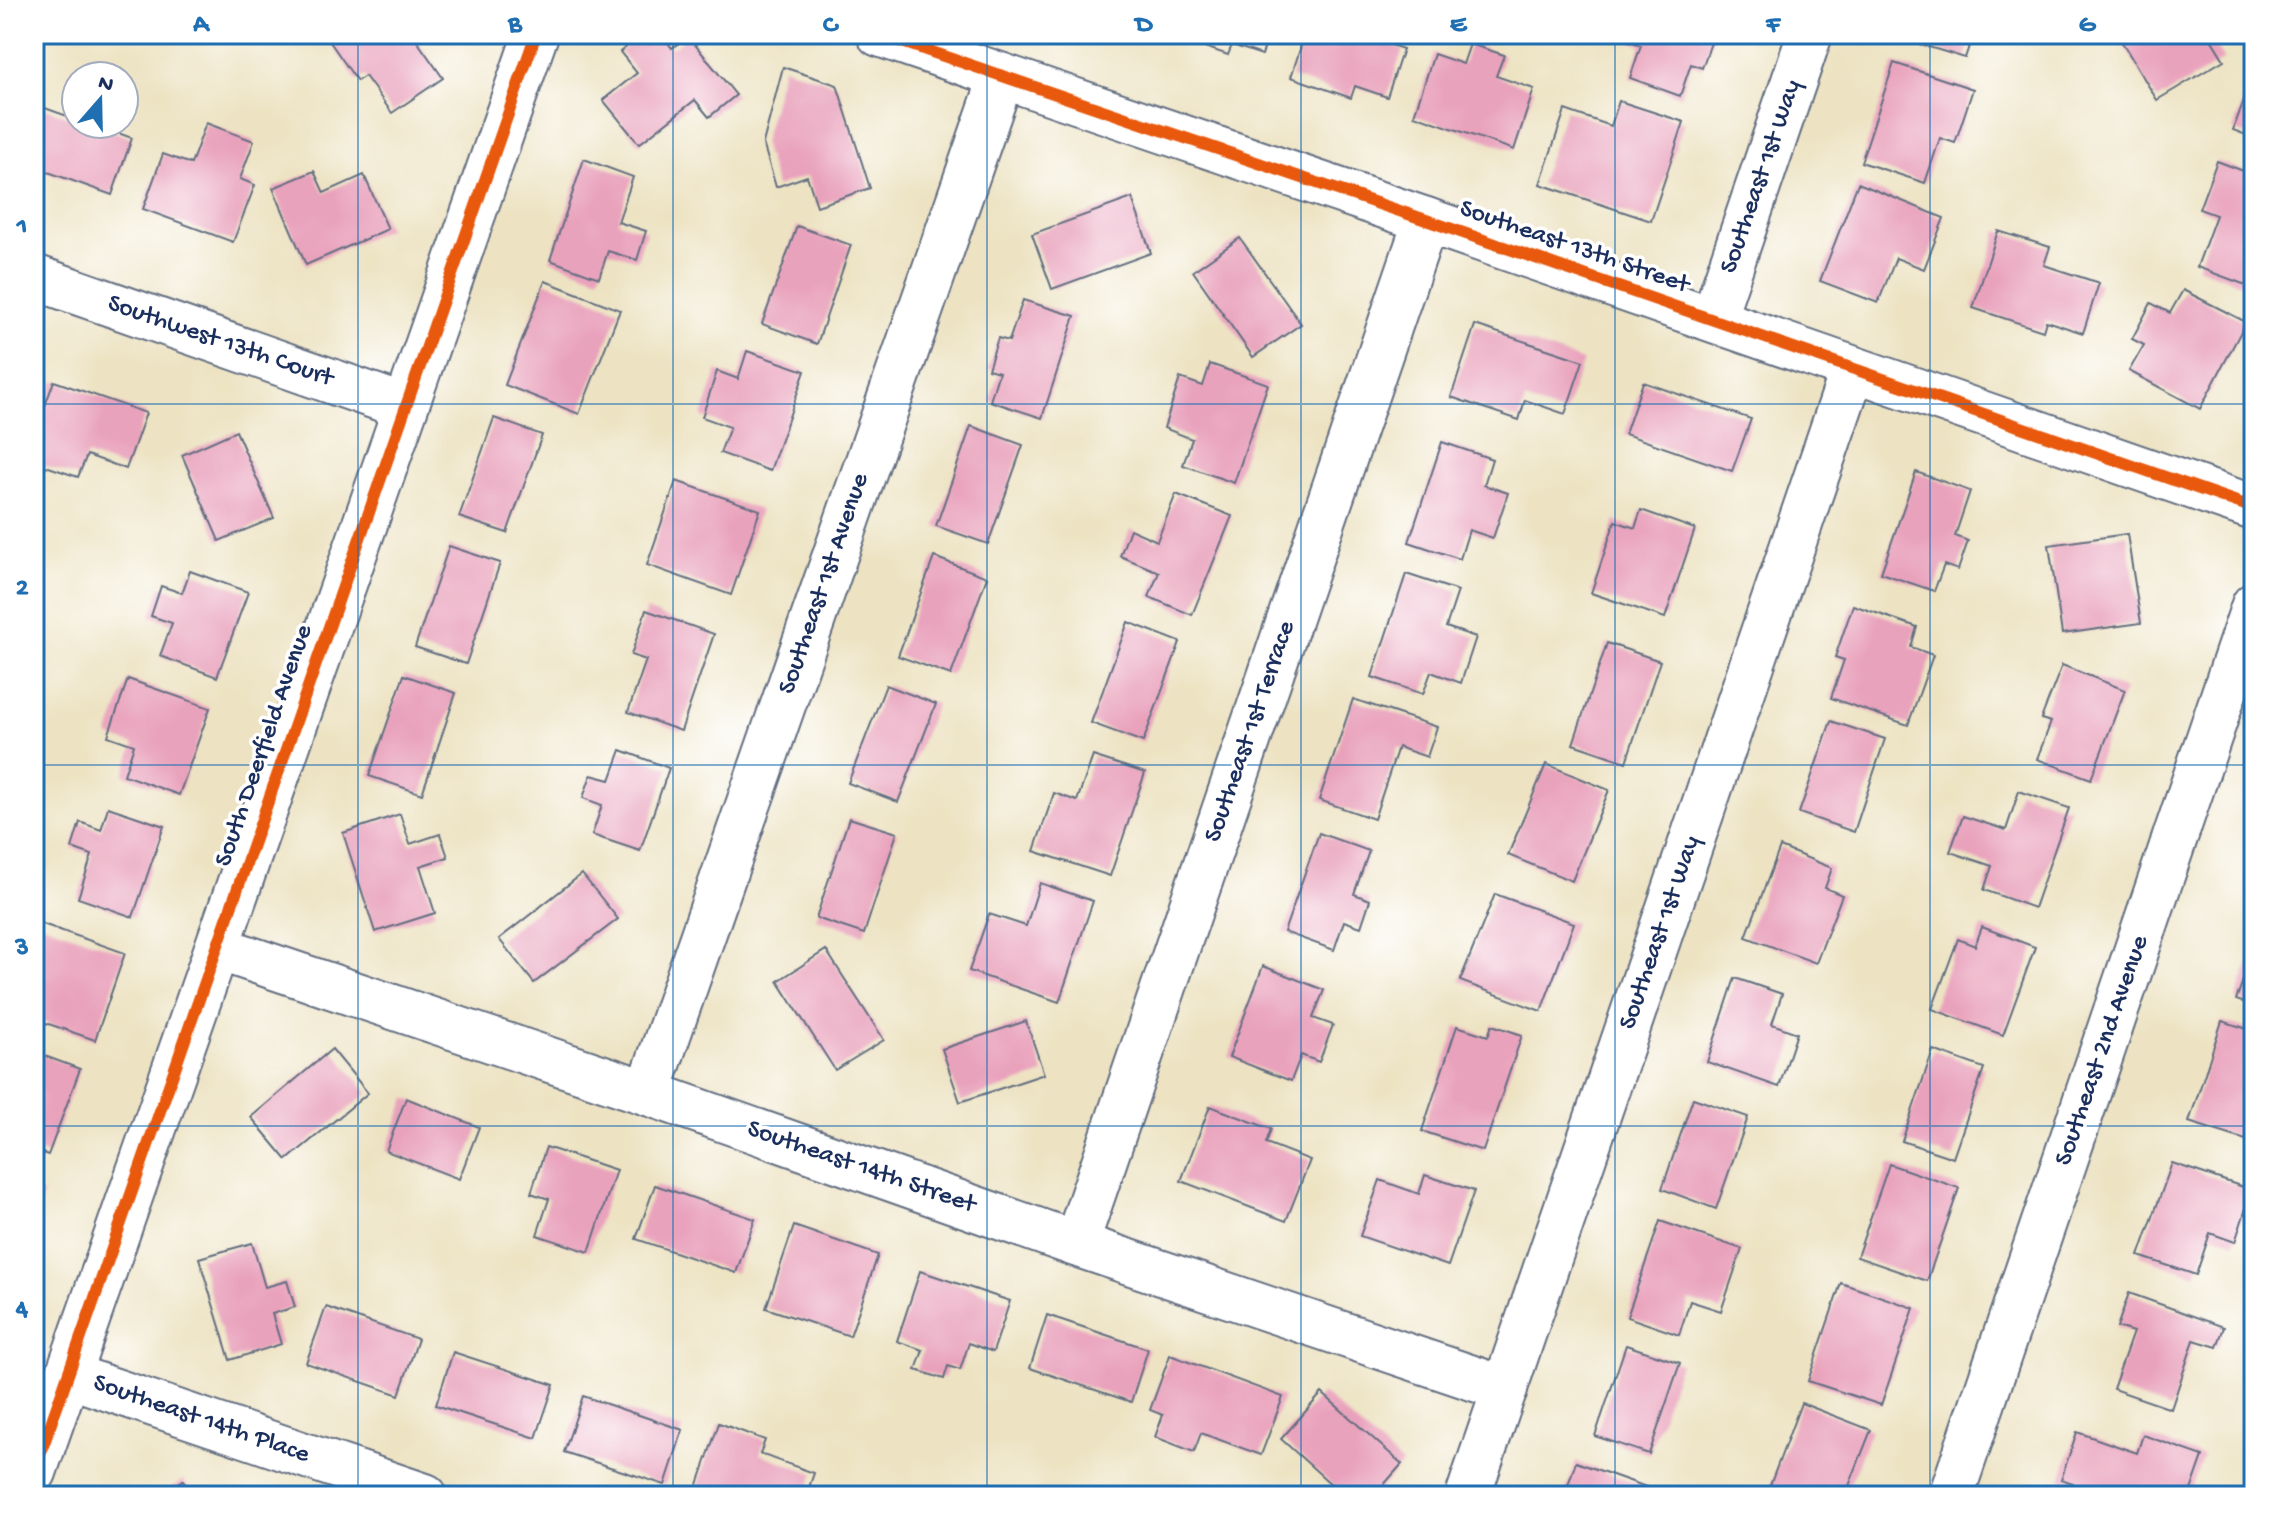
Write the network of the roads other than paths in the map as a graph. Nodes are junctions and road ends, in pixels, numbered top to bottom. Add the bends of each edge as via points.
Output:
1 (536, 34) edge
2 (879, 34) edge
3 (1810, 34) edge
4 (1002, 76) junction
5 (1426, 220) junction
6 (34, 277) edge
7 (1713, 319) junction
8 (1853, 369) junction
9 (405, 407) junction
10 (2254, 508) edge
11 (2254, 605) edge
12 (218, 948) junction
13 (648, 1093) junction
14 (1076, 1244) junction
15 (68, 1375) junction
16 (1505, 1389) junction
17 (34, 1472) edge
18 (425, 1496) edge
19 (1468, 1496) edge
20 (1951, 1496) edge

1 - 9 street, South Deerfield Avenue
2 - 4 street, Southeast 13th Street
3 - 7 street, Southeast 1st Way
4 - 5 street, Southeast 13th Street
4 - 13 street, Southeast 1st Avenue
5 - 7 street, Southeast 13th Street
5 - 14 street, Southeast 1st Terrace
6 - 9 street, Southwest 13th Court
7 - 8 street, Southeast 13th Street
8 - 10 street, Southeast 13th Street
8 - 16 street, Southeast 1st Way
9 - 12 street, South Deerfield Avenue
11 - 20 street, Southeast 2nd Avenue
12 - 13 street, Southeast 14th Street
12 - 15 street, South Deerfield Avenue
13 - 14 street, Southeast 14th Street
14 - 16 street, Southeast 14th Street
15 - 17 street, South Deerfield Avenue
15 - 18 street, Southeast 14th Place
16 - 19 street, Southeast 1st Way

